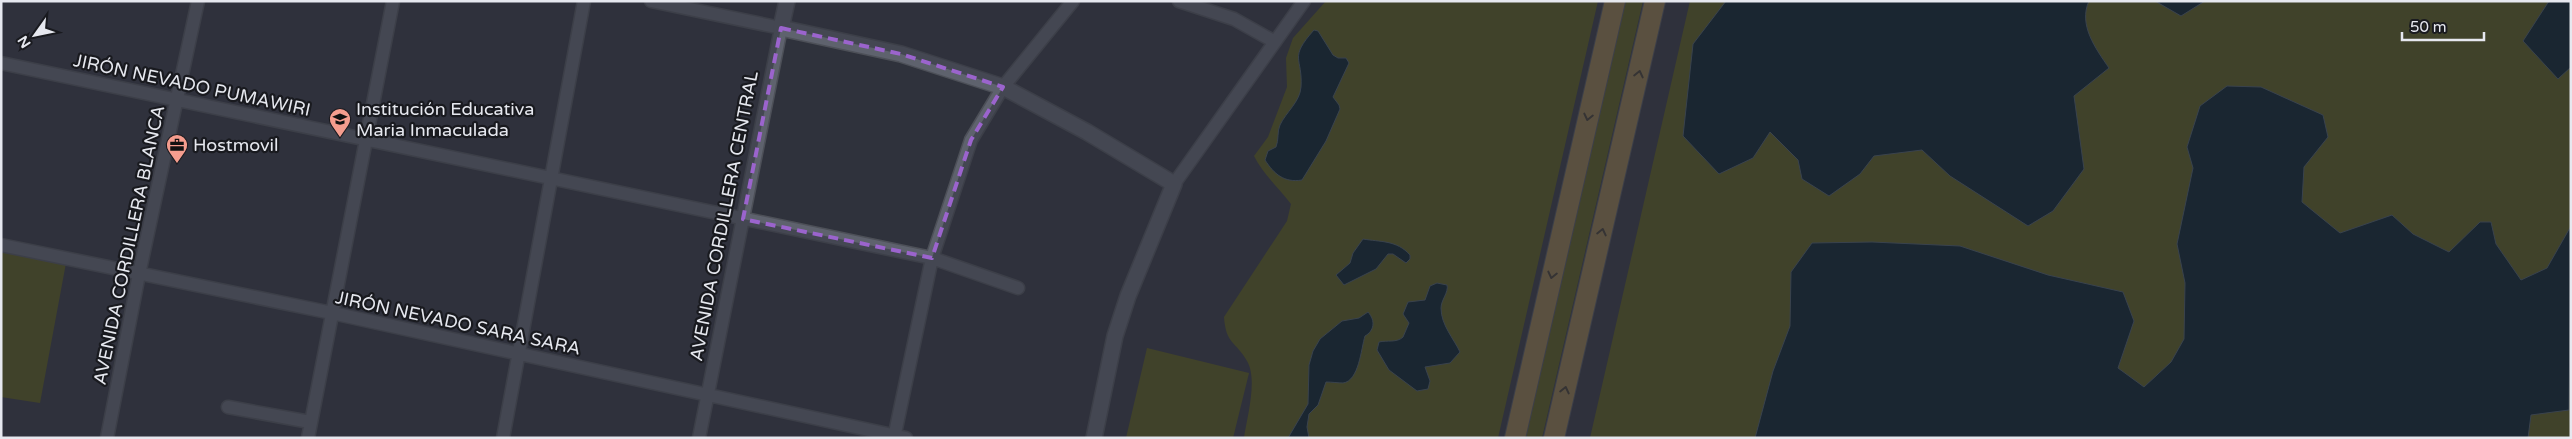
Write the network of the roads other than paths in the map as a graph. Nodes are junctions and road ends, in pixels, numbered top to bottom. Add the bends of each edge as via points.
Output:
1 (198, 1) edge
2 (393, 1) edge
3 (584, 1) edge
4 (651, 1) edge
5 (787, 1) edge
6 (1073, 1) edge
7 (1179, 1) edge
8 (1304, 1) edge
9 (1615, 1) edge
10 (1655, 1) edge
11 (781, 28) junction
12 (1275, 42) junction
13 (1, 63) edge
14 (1003, 87) junction
15 (176, 99) junction
16 (366, 139) junction
17 (551, 178) junction
18 (1174, 184) junction
19 (743, 219) junction
20 (1, 245) edge
21 (932, 258) junction
22 (139, 274) junction
23 (1018, 288) dead end
24 (332, 314) junction
25 (518, 354) junction
26 (708, 395) junction
27 (228, 407) dead end
28 (310, 422) junction
29 (898, 437) edge
30 (108, 438) edge
31 (308, 438) edge
32 (503, 438) edge
33 (699, 438) edge
34 (1094, 438) edge
35 (1515, 438) edge
36 (1554, 438) edge

1 - 15 street, AVENIDA CORDILLERA BLANCA
2 - 16 street
3 - 17 street
4 - 11 street
5 - 11 street, AVENIDA CORDILLERA CENTRAL
6 - 14 street
7 - 12 street via 1234,19
8 - 12 street
9 -> 35 main road
36 -> 10 main road
11 - 14 street via 901,54
11 - 19 street, AVENIDA CORDILLERA CENTRAL
12 - 18 street
13 - 15 street, JIRÓN NEVADO PUMAWIRI
14 - 18 street
14 - 21 street via 972,140
15 - 16 street, JIRÓN NEVADO PUMAWIRI
15 - 22 street, AVENIDA CORDILLERA BLANCA
16 - 17 street, JIRÓN NEVADO PUMAWIRI
16 - 24 street
17 - 19 street, JIRÓN NEVADO PUMAWIRI
17 - 25 street
18 - 34 street via 1125,304 1115,336
19 - 21 street, JIRÓN NEVADO PUMAWIRI
19 - 26 street, AVENIDA CORDILLERA CENTRAL
20 - 22 street, JIRÓN NEVADO SARA SARA
21 - 23 street, JIRÓN NEVADO PUMAWIRI
21 - 29 street
22 - 24 street, JIRÓN NEVADO SARA SARA
22 - 30 street, AVENIDA CORDILLERA BLANCA
24 - 25 street, JIRÓN NEVADO SARA SARA
24 - 28 street
25 - 26 street, JIRÓN NEVADO SARA SARA
25 - 32 street
26 - 29 street, JIRÓN NEVADO SARA SARA
26 - 33 street, AVENIDA CORDILLERA CENTRAL
27 - 28 street
28 - 31 street

